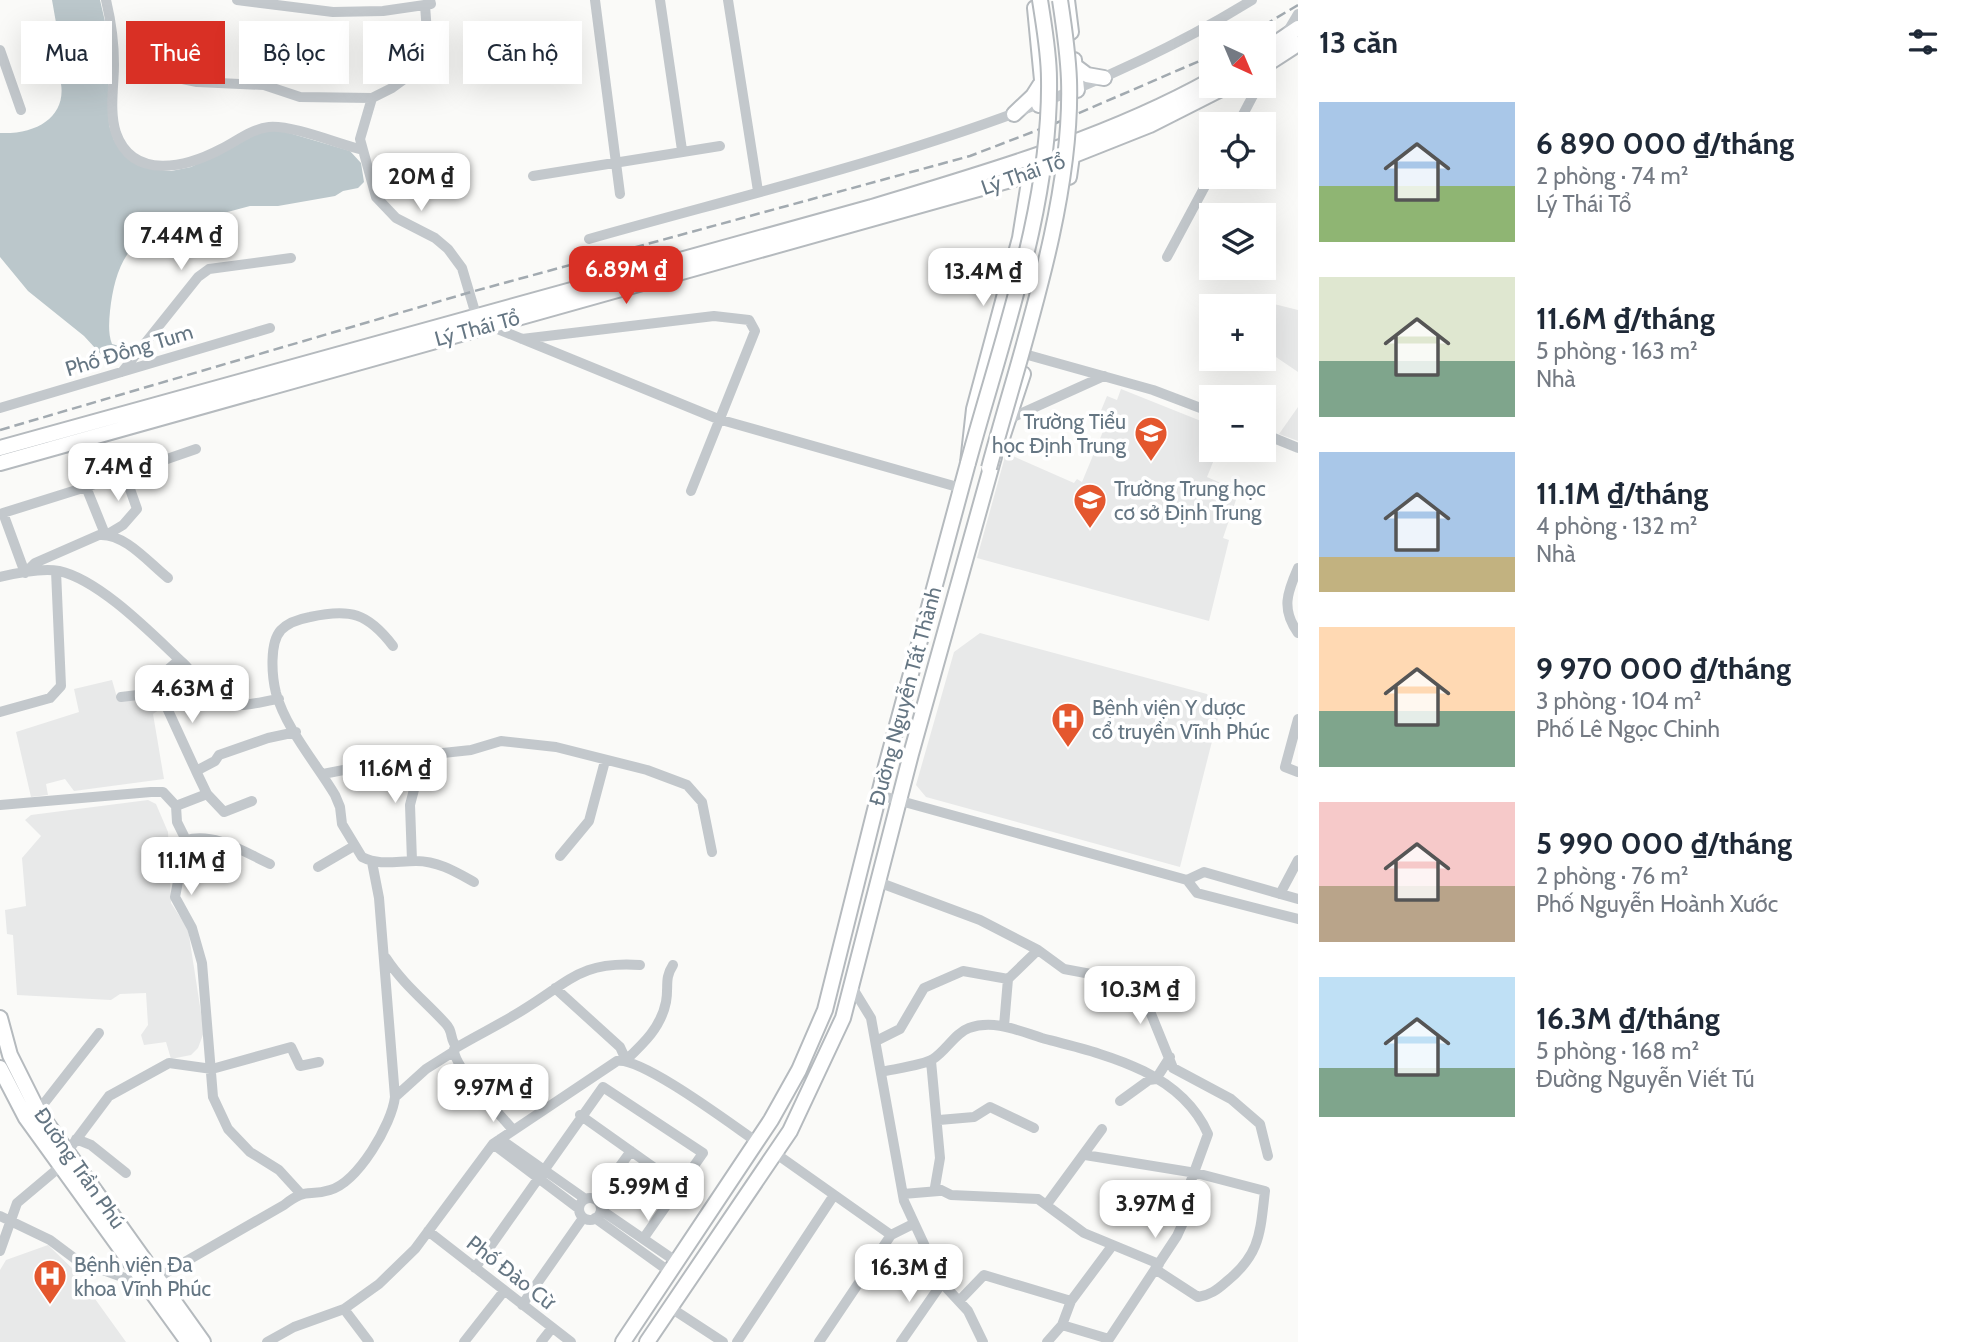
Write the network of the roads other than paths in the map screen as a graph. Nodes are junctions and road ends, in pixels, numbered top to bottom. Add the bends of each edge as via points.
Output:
1 (106, 0) edge
2 (237, 0) edge
3 (595, 0) edge
4 (660, 0) edge
5 (728, 0) edge
6 (1033, 0) edge
7 (1041, 0) edge
8 (1060, 0) edge
9 (1067, 0) edge
10 (1252, 0) edge
11 (429, 3) edge
12 (1298, 14) edge
13 (1293, 37) edge
14 (1072, 42) junction
15 (1040, 49) junction
16 (0, 50) edge
17 (1276, 53) edge
18 (1075, 66) junction
19 (1104, 78) junction
20 (1042, 80) junction
21 (225, 83) edge
22 (1199, 86) edge
23 (1077, 90) junction
24 (372, 98) junction
25 (1201, 98) edge
26 (1039, 105) junction
27 (21, 110) dead end
28 (1014, 114) junction
29 (1074, 142) junction
30 (720, 146) dead end
31 (1093, 149) junction
32 (363, 150) junction
33 (682, 150) junction
34 (1033, 157) junction
35 (1072, 158) junction
36 (616, 161) junction
37 (1031, 173) junction
38 (533, 176) dead end
39 (1068, 179) junction
40 (1007, 181) junction
41 (1203, 189) edge
42 (1029, 190) junction
43 (758, 191) junction
44 (620, 194) dead end
45 (1065, 197) junction
46 (1026, 209) junction
47 (589, 239) dead end
48 (1167, 257) dead end
49 (290, 258) dead end
50 (607, 286) junction
51 (476, 315) junction
52 (488, 325) junction
53 (270, 328) dead end
54 (426, 335) junction
55 (518, 339) junction
56 (1028, 355) junction
57 (122, 372) junction
58 (1106, 376) junction
59 (1199, 407) edge
60 (0, 408) edge
61 (1011, 418) junction
62 (718, 419) junction
63 (1276, 438) edge
64 (1298, 448) edge
65 (0, 449) edge
66 (197, 449) dead end
67 (0, 463) edge
68 (968, 463) junction
69 (989, 468) junction
70 (124, 472) junction
71 (86, 487) junction
72 (961, 488) junction
73 (691, 491) dead end
74 (106, 534) junction
75 (1298, 568) edge
76 (56, 571) junction
77 (25, 573) junction
78 (0, 577) edge
79 (168, 578) dead end
80 (1298, 633) edge
81 (393, 646) dead end
82 (179, 660) junction
83 (200, 682) junction
84 (906, 692) junction
85 (121, 697) dead end
86 (926, 698) junction
87 (279, 699) junction
88 (0, 712) edge
89 (1298, 719) edge
90 (296, 733) junction
91 (423, 755) junction
92 (605, 761) junction
93 (196, 771) junction
94 (1298, 772) edge
95 (323, 774) junction
96 (207, 794) junction
97 (878, 795) junction
98 (252, 801) dead end
99 (899, 801) junction
100 (0, 805) edge
101 (176, 806) junction
102 (186, 840) junction
103 (354, 846) junction
104 (712, 852) dead end
105 (560, 856) dead end
106 (1298, 860) edge
107 (412, 861) junction
108 (372, 862) junction
109 (270, 864) dead end
110 (318, 867) dead end
111 (1187, 880) junction
112 (474, 881) dead end
113 (878, 882) junction
114 (1279, 894) junction
115 (1298, 899) edge
116 (1298, 919) edge
117 (1038, 950) junction
118 (384, 956) junction
119 (640, 965) dead end
120 (673, 965) dead end
121 (834, 975) junction
122 (1008, 979) junction
123 (852, 987) junction
124 (555, 988) junction
125 (0, 1018) edge
126 (1003, 1026) junction
127 (99, 1033) dead end
128 (876, 1041) junction
129 (455, 1050) junction
130 (1170, 1057) junction
131 (626, 1060) junction
132 (931, 1060) junction
133 (319, 1062) dead end
134 (0, 1068) edge
135 (212, 1069) junction
136 (881, 1072) junction
137 (1156, 1079) junction
138 (395, 1097) junction
139 (1120, 1101) dead end
140 (38, 1111) junction
141 (580, 1115) junction
142 (939, 1120) junction
143 (1034, 1128) dead end
144 (1102, 1129) dead end
145 (513, 1130) junction
146 (76, 1139) junction
147 (496, 1142) junction
148 (757, 1142) junction
149 (631, 1151) junction
150 (775, 1153) junction
151 (1085, 1155) junction
152 (1268, 1156) dead end
153 (64, 1159) junction
154 (126, 1173) dead end
155 (1196, 1173) junction
156 (542, 1174) junction
157 (680, 1186) junction
158 (939, 1191) junction
159 (300, 1193) junction
160 (903, 1194) junction
161 (834, 1195) junction
162 (1048, 1204) junction
163 (590, 1209) junction
164 (5, 1218) edge
165 (914, 1224) junction
166 (428, 1231) junction
167 (891, 1235) junction
168 (643, 1239) junction
169 (1112, 1246) junction
170 (0, 1251) edge
171 (1157, 1266) junction
172 (674, 1267) junction
173 (475, 1268) junction
174 (691, 1279) junction
175 (152, 1282) junction
176 (942, 1283) junction
177 (504, 1291) junction
178 (959, 1301) junction
179 (1070, 1301) junction
180 (522, 1305) junction
181 (671, 1308) junction
182 (344, 1309) junction
183 (1062, 1325) junction
184 (552, 1328) junction
185 (188, 1342) edge
186 (203, 1342) edge
187 (267, 1342) edge
188 (369, 1342) edge
189 (464, 1342) edge
190 (541, 1342) edge
191 (571, 1342) edge
192 (623, 1342) edge
193 (647, 1342) edge
194 (723, 1342) edge
195 (737, 1342) edge
196 (819, 1342) edge
197 (901, 1342) edge
198 (982, 1342) edge
199 (1047, 1342) edge

1 - 32 street via 114,45 113,120 120,143 134,158 154,166 180,165 222,149 249,132 270,127
2 - 11 street via 333,12 383,11
3 - 36 street
4 - 33 street
5 - 43 street
6 - 15 main road
7 - 68 main road, Đường Nguyễn Tất Thành, bridge via 1049,79 1038,192
8 - 69 main road, Đường Nguyễn Tất Thành, bridge via 1069,79 1060,179 1048,244
9 - 14 main road
10 - 19 street
11 - 24 street via 429,61
12 - 13 street
13 - 17 main road
14 - 15 main road via 1056,54
14 - 18 main road
15 - 20 main road
16 - 27 street
18 - 19 main road via 1087,75
18 - 23 main road
19 - 23 street
20 - 26 main road
20 - 28 main road
21 - 24 street via 264,85 300,97
22 - 29 main road, Lý Thái Tổ
23 - 26 street
24 - 32 street via 360,139
25 - 31 main road, Lý Thái Tổ
26 - 28 street
28 - 43 street
29 - 34 main road, Lý Thái Tổ
29 - 35 main road
30 - 33 street
31 - 35 main road, Lý Thái Tổ
31 - 39 main road
32 - 51 street via 376,197 396,218 435,238 455,257
33 - 36 street
34 - 37 main road
34 - 50 main road, Lý Thái Tổ
35 - 37 main road, Lý Thái Tổ
35 - 39 main road
36 - 38 street
36 - 44 street
37 - 40 main road, Lý Thái Tổ
37 - 42 main road
39 - 45 main road
40 - 46 main road via 1020,191
40 - 50 main road, Lý Thái Tổ
41 - 48 street
42 - 45 main road via 1049,184
42 - 46 main road
43 - 47 street
45 - 56 main road
46 - 68 main road via 974,409
49 - 57 street via 209,268
50 - 51 main road, Lý Thái Tổ
50 - 52 main road, Lý Thái Tổ
51 - 54 main road, Lý Thái Tổ
52 - 54 main road, Lý Thái Tổ
52 - 55 street
53 - 57 street, Phố Đồng Tum
54 - 65 main road, Lý Thái Tổ
54 - 67 main road, Lý Thái Tổ
55 - 62 street
55 - 62 street via 715,316 748,320 755,331
56 - 58 street
56 - 61 main road
57 - 60 street, Phố Đồng Tum
58 - 59 street
58 - 61 street
61 - 69 main road
62 - 72 street
62 - 73 street
63 - 64 street
66 - 70 street
68 - 72 main road, Đường Nguyễn Tất Thành
69 - 86 main road, Đường Nguyễn Tất Thành
70 - 71 street
70 - 74 street via 137,509 123,525
71 - 74 street
71 - 77 street via 3,513
72 - 84 main road, Đường Nguyễn Tất Thành
74 - 77 street via 35,563
74 - 79 street via 127,544
75 - 80 street via 1285,610
76 - 77 street
76 - 82 street via 91,584
76 - 88 street via 61,685 50,698
77 - 78 street
81 - 87 street via 378,627 348,612 296,620 279,633 275,646
82 - 83 street
82 - 85 street via 138,695
83 - 87 street via 219,702 235,705
83 - 93 street via 167,708
84 - 86 main road
84 - 97 main road, Đường Nguyễn Tất Thành
86 - 99 main road, Đường Nguyễn Tất Thành
87 - 90 street
89 - 94 street via 1285,767
90 - 93 street via 219,755
90 - 95 street
91 - 92 street via 471,750 501,741 556,747
91 - 95 street
91 - 107 street via 410,805
92 - 104 street via 678,780 696,793 706,814
92 - 105 street via 589,821
93 - 96 street
95 - 103 street
96 - 98 street via 224,812
96 - 101 street
97 - 99 street
97 - 121 main road, Đường Nguyễn Tất Thành
99 - 111 street
99 - 113 main road, Đường Nguyễn Tất Thành
100 - 101 street via 151,792 163,793
101 - 102 street via 177,822
102 - 109 street via 217,840
102 - 135 street via 175,897 192,928 202,963
103 - 108 street
103 - 110 street
106 - 114 street
107 - 108 street
107 - 112 street via 449,868
108 - 118 street
111 - 114 street via 1203,872
111 - 116 street via 1197,893
113 - 117 street via 980,920
113 - 123 main road, Đường Nguyễn Tất Thành
114 - 115 street
117 - 122 street
117 - 130 street via 1064,969 1107,977 1136,990 1145,999
118 - 129 street via 447,1024
118 - 138 street
119 - 124 street via 601,965 569,977
120 - 131 street via 665,977 666,1001 660,1020
121 - 123 main road
121 - 148 main road, Đường Nguyễn Tất Thành via 825,1010 799,1070
122 - 126 street
122 - 128 street via 963,971 924,988 900,1029
123 - 128 street via 872,1018
123 - 150 main road, Đường Nguyễn Tất Thành via 818,1077
124 - 129 street
124 - 131 street via 620,1047
125 - 140 main road, Đường Trần Phú via 10,1055
126 - 132 street via 968,1028
126 - 137 street via 1122,1060
127 - 140 street
128 - 136 street
129 - 138 street
129 - 145 street via 466,1074
130 - 137 street
130 - 152 street via 1173,1068 1231,1099 1260,1124
131 - 145 street via 582,1082
131 - 148 street
132 - 136 street
132 - 142 street
133 - 135 street via 300,1066 291,1046
134 - 153 main road, Đường Trần Phú via 26,1118
135 - 146 street via 169,1063 109,1097
135 - 159 street via 213,1097 228,1129
136 - 160 street
137 - 139 street
137 - 155 street via 1195,1111 1208,1134
138 - 159 street via 385,1128 347,1181 330,1190
140 - 153 main road, Đường Trần Phú
141 - 149 street
141 - 156 street
141 - 157 street via 603,1087 702,1153
142 - 143 street via 974,1117 990,1107
142 - 158 street via 940,1158 934,1187
144 - 151 street
145 - 147 street
146 - 153 street
146 - 154 street
147 - 156 street
147 - 166 street
148 - 172 main road, Đường Nguyễn Tất Thành
149 - 157 street
149 - 163 street
150 - 161 street
150 - 174 main road, Đường Nguyễn Tất Thành
151 - 155 street
151 - 162 street
153 - 164 street
153 - 175 main road, Đường Trần Phú
155 - 171 street via 1188,1189 1187,1214
155 - 171 street via 1265,1191 1257,1248 1242,1269 1210,1295 1198,1297
156 - 163 street
156 - 173 street
157 - 168 street
158 - 160 street
158 - 162 street via 1038,1199
159 - 175 street
160 - 165 street
161 - 167 street
161 - 195 street
162 - 169 street via 1084,1233
163 - 168 street
163 - 172 street
163 - 180 street
164 - 170 street
164 - 175 street via 50,1240 78,1261
165 - 167 street
165 - 176 street
166 - 173 street, Phố Đào Cừ
166 - 182 street via 400,1266
167 - 196 street
168 - 172 street
169 - 171 street via 1128,1249
169 - 179 street
171 - 183 street via 1109,1339
172 - 174 main road
172 - 192 main road, Đường Nguyễn Tất Thành
173 - 177 street, Phố Đào Cừ
174 - 181 main road, Đường Nguyễn Tất Thành
175 - 185 main road, Đường Trần Phú
175 - 186 main road, Đường Trần Phú
176 - 178 street
176 - 197 street
177 - 180 street, Phố Đào Cừ
177 - 189 street
178 - 179 street via 984,1275
178 - 198 street
179 - 183 street
180 - 184 street, Phố Đào Cừ
181 - 193 main road, Đường Nguyễn Tất Thành
181 - 194 street
182 - 187 street via 286,1330
182 - 188 street
183 - 199 street
184 - 190 street
184 - 191 street, Phố Đào Cừ

